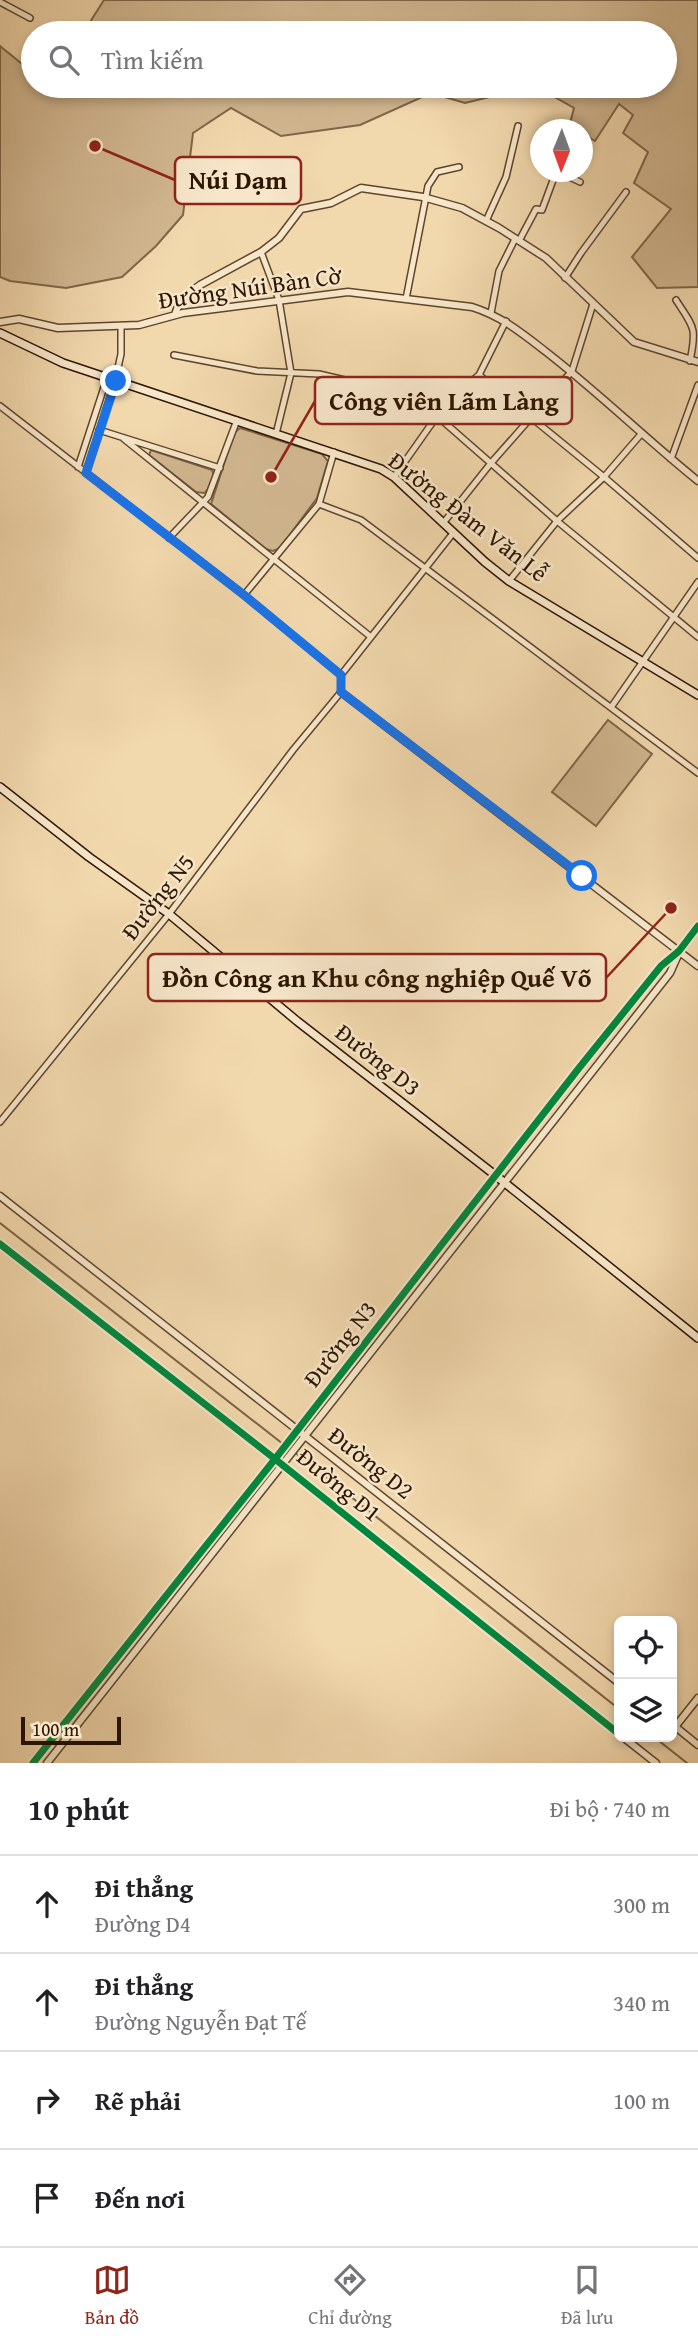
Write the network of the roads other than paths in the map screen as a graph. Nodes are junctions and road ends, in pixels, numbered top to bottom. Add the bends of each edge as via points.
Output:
1 (0, 2) edge
2 (30, 18) dead end
3 (518, 126) dead end
4 (459, 167) dead end
5 (553, 182) edge
6 (626, 192) dead end
7 (426, 198) junction
8 (485, 221) junction
9 (517, 240) junction
10 (261, 252) junction
11 (565, 278) junction
12 (406, 299) junction
13 (279, 300) junction
14 (676, 300) dead end
15 (593, 304) junction
16 (491, 313) junction
17 (174, 315) junction
18 (506, 321) junction
19 (0, 322) edge
20 (121, 326) junction
21 (0, 333) edge
22 (174, 355) dead end
23 (690, 361) junction
24 (698, 362) edge
25 (118, 371) junction
26 (572, 371) junction
27 (291, 373) junction
28 (479, 374) junction
29 (107, 378) junction
30 (116, 381) junction
31 (698, 385) edge
32 (456, 394) junction
33 (0, 405) edge
34 (437, 416) junction
35 (530, 417) junction
36 (237, 421) junction
37 (99, 430) junction
38 (642, 433) junction
39 (276, 434) junction
40 (124, 439) junction
41 (334, 452) junction
42 (671, 459) junction
43 (491, 463) junction
44 (78, 467) junction
45 (220, 468) junction
46 (86, 473) junction
47 (394, 477) junction
48 (604, 477) junction
49 (698, 481) edge
50 (203, 501) junction
51 (319, 504) junction
52 (557, 521) junction
53 (444, 522) junction
54 (454, 532) junction
55 (169, 538) junction
56 (698, 558) edge
57 (273, 559) junction
58 (425, 568) junction
59 (509, 581) junction
60 (698, 582) edge
61 (244, 595) junction
62 (673, 616) junction
63 (698, 637) edge
64 (371, 638) junction
65 (641, 661) junction
66 (341, 675) junction
67 (341, 692) junction
68 (698, 695) edge
69 (611, 706) junction
70 (698, 773) edge
71 (0, 787) edge
72 (169, 914) junction
73 (698, 926) edge
74 (679, 951) junction
75 (698, 966) edge
76 (0, 1122) edge
77 (495, 1175) junction
78 (504, 1182) junction
79 (0, 1196) edge
80 (0, 1244) edge
81 (397, 1302) junction
82 (406, 1310) junction
83 (698, 1338) edge
84 (296, 1432) junction
85 (302, 1438) junction
86 (277, 1457) junction
87 (284, 1462) junction
88 (164, 1595) junction
89 (173, 1602) junction
90 (614, 1679) edge
91 (698, 1699) edge
92 (677, 1723) edge
93 (677, 1728) edge
94 (614, 1729) edge
95 (630, 1742) edge
96 (698, 1745) edge
97 (33, 1763) edge
98 (47, 1763) edge
99 (656, 1763) edge

1 - 2 street
3 - 8 street via 506,177
4 - 7 street via 437,172
5 - 9 street via 542,210 536,209
6 - 11 street
7 - 8 street via 462,208
7 - 10 street via 361,188 331,203 301,209 279,238
7 - 12 street
8 - 9 street
9 - 11 street via 546,258
9 - 16 street via 499,271
10 - 13 street
10 - 17 street via 200,285 180,300
11 - 15 street
12 - 13 street, Đường Núi Bàn Cờ via 348,292
12 - 16 street, Đường Núi Bàn Cờ
13 - 17 street, Đường Núi Bàn Cờ
13 - 27 street
14 - 23 street via 694,331
15 - 23 street via 634,342
15 - 26 street
16 - 18 street, Đường Núi Bàn Cờ
17 - 20 street, Đường Núi Bàn Cờ
18 - 26 street, Đường Núi Bàn Cờ
18 - 28 street
19 - 20 street, Đường Núi Bàn Cờ via 19,319 58,328
20 - 25 street
21 - 29 main road, Đường Đàm Văn Lễ via 62,363
22 - 27 street
23 - 24 street
25 - 29 street
25 - 30 street
26 - 35 street
26 - 38 street, Đường Núi Bàn Cờ
27 - 32 street via 427,395
27 - 39 street
28 - 32 street
28 - 35 street
29 - 30 main road, Đường Đàm Văn Lễ
29 - 44 street
30 - 36 main road, Đường Đàm Văn Lễ
30 - 37 street
31 - 42 street
32 - 34 street
33 - 44 street
34 - 43 street
34 - 47 street
35 - 43 street
35 - 48 street
36 - 39 main road, Đường Đàm Văn Lễ
36 - 45 street
37 - 40 street
37 - 46 street
38 - 42 street, Đường Núi Bàn Cờ
38 - 48 street
39 - 41 main road, Đường Đàm Văn Lễ
40 - 45 street
40 - 50 street
41 - 47 main road, Đường Đàm Văn Lễ
41 - 51 street
42 - 49 street, Đường Núi Bàn Cờ
43 - 52 street
43 - 53 street
44 - 46 street
45 - 50 street
46 - 55 street
47 - 53 main road, Đường Đàm Văn Lễ
48 - 52 street
48 - 56 street
50 - 55 street
50 - 57 street
51 - 57 street
51 - 58 street via 360,520
52 - 59 street
52 - 62 street
53 - 54 main road, Đường Đàm Văn Lễ
54 - 58 street
54 - 59 main road, Đường Đàm Văn Lễ
55 - 61 street
57 - 61 street
57 - 64 street
58 - 64 street
58 - 69 street
59 - 65 main road, Đường Đàm Văn Lễ
60 - 62 street
61 - 66 street
62 - 63 street
62 - 65 street
64 - 66 street
65 - 68 main road, Đường Đàm Văn Lễ
65 - 69 street
66 - 67 street
67 - 72 street, Đường N5
67 - 74 street
69 - 70 street
71 - 72 main road, Đường D3
72 - 76 street, Đường N5
72 - 77 main road, Đường D3 via 297,1021
73 - 74 street
74 - 75 street
74 - 77 street, Đường N3 via 662,966
74 - 78 street, Đường N3 via 670,973
77 - 78 main road, Đường D3
77 - 81 street, Đường N3
78 - 82 street, Đường N3
78 - 83 main road, Đường D3
79 - 84 street, Đường D2
80 - 86 street, Đường D1
81 - 82 street
81 - 84 street, Đường N3
82 - 85 street, Đường N3
84 - 85 street, Đường D2
84 - 86 street, Đường N3
85 - 87 street, Đường N3
85 - 90 street, Đường D2
86 - 87 street, Đường D1
86 - 88 street, Đường N3
87 - 89 street, Đường N3
87 - 94 street, Đường D1
88 - 89 street
88 - 97 street, Đường N3
89 - 98 street, Đường N3
91 - 92 street
93 - 96 street
95 - 99 street, Đường D1

